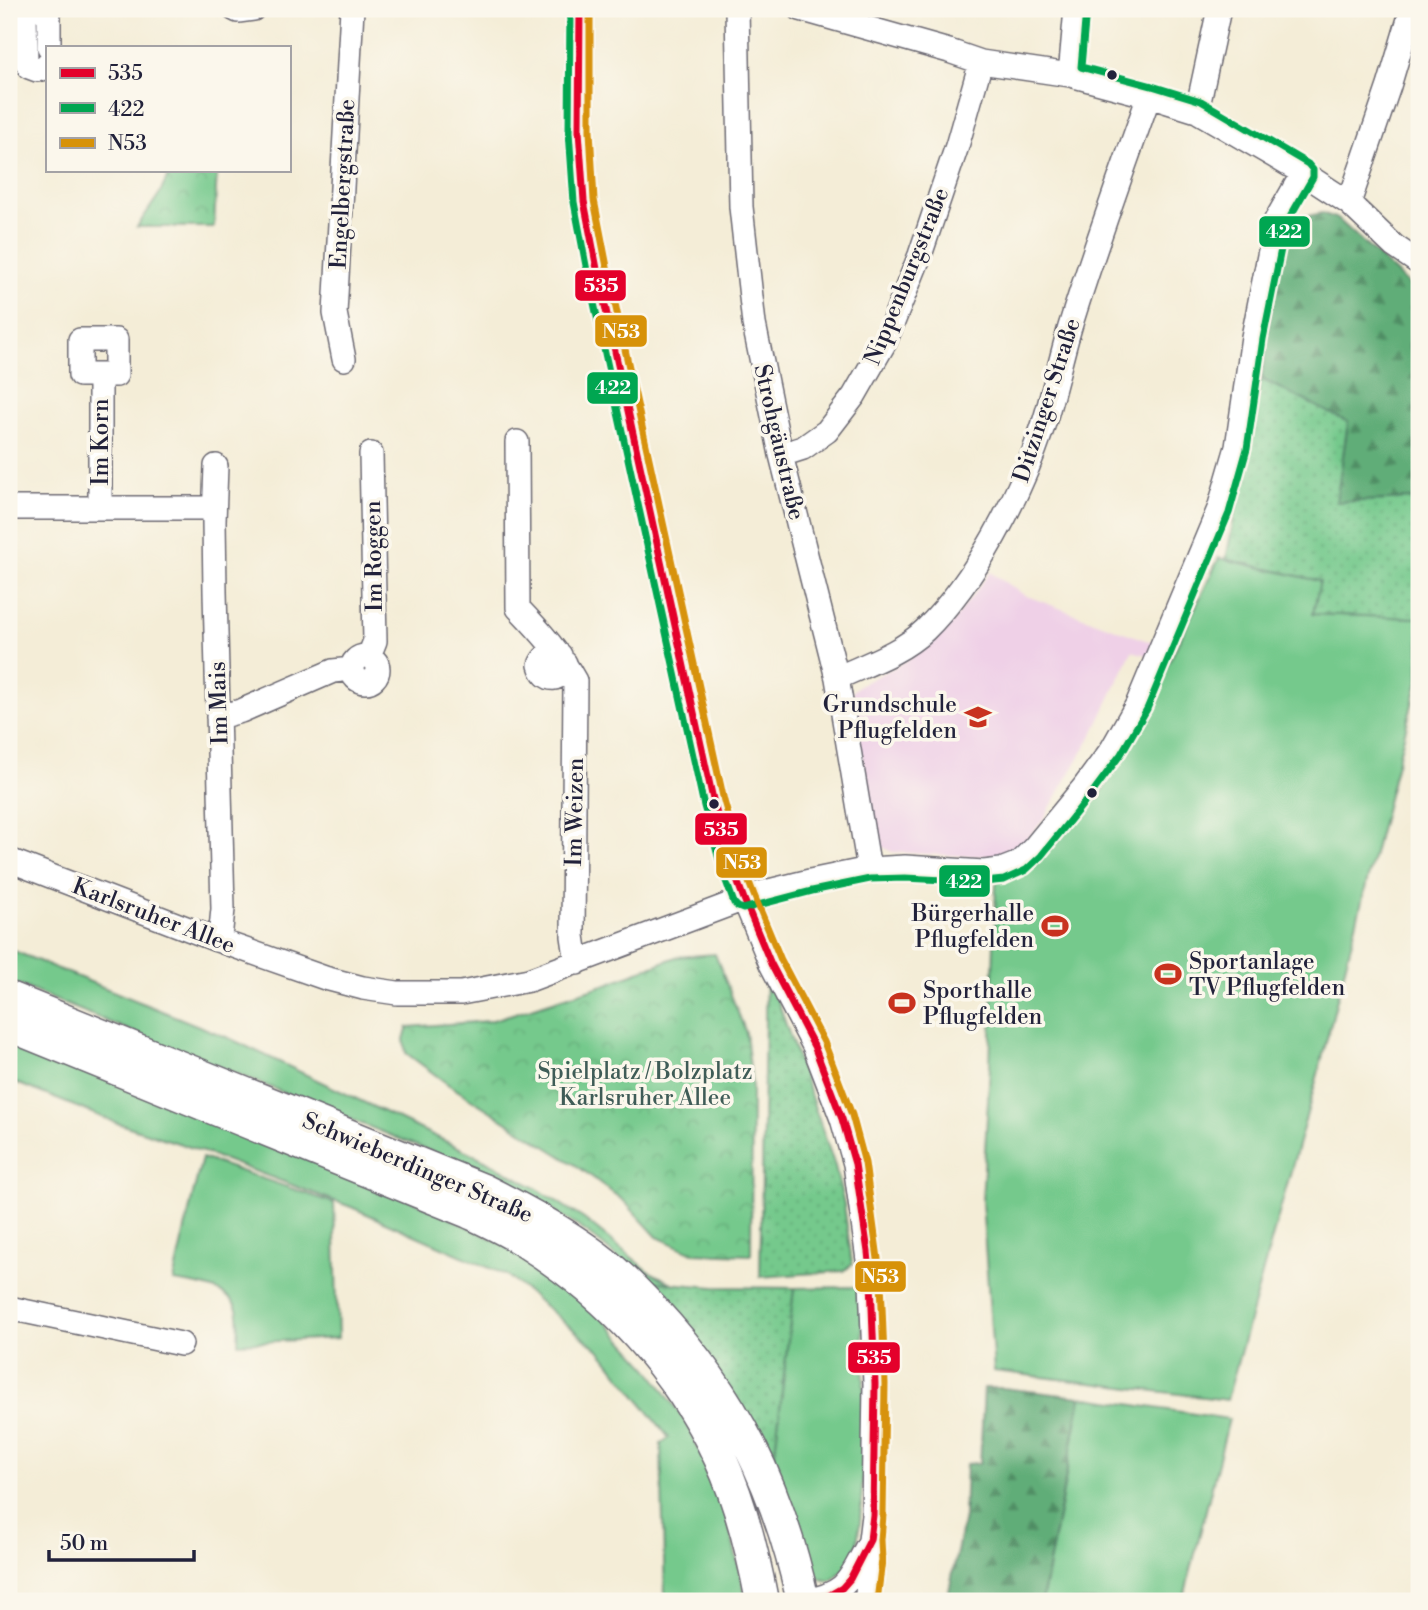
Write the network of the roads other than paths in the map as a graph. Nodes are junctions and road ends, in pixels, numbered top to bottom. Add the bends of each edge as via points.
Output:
1 (33, 9) edge
2 (40, 9) edge
3 (352, 9) edge
4 (580, 9) edge
5 (737, 9) edge
6 (800, 9) edge
7 (1076, 9) edge
8 (1219, 9) edge
9 (1412, 9) edge
10 (49, 46) edge
11 (981, 62) junction
12 (46, 68) edge
13 (1070, 75) junction
14 (1149, 96) junction
15 (1197, 111) junction
16 (1303, 173) junction
17 (1349, 203) junction
18 (1419, 263) edge
19 (344, 359) dead end
20 (100, 375) dead end
21 (517, 442) dead end
22 (371, 454) dead end
23 (781, 455) junction
24 (216, 466) dead end
25 (9, 508) edge
26 (100, 508) junction
27 (215, 508) junction
28 (837, 678) junction
29 (218, 717) junction
30 (9, 859) edge
31 (869, 869) junction
32 (744, 899) junction
33 (217, 940) junction
34 (577, 963) junction
35 (9, 998) edge
36 (9, 1025) edge
37 (9, 1308) edge
38 (181, 1344) dead end
39 (870, 1540) junction
40 (762, 1601) edge
41 (804, 1601) edge
42 (866, 1601) edge

1 - 12 street via 26,17 26,61 37,70
2 - 10 street via 48,17
3 - 19 street, Engelbergstraße via 335,313
4 - 32 street via 579,131 584,201 714,804
5 - 23 street, Strohgäustraße via 741,207 754,324
6 - 11 street
7 - 13 street
8 - 15 street
9 - 17 street
11 - 13 street
11 - 23 street, Nippenburgstraße via 920,255 884,342 855,396 827,430 803,448
13 - 14 street
14 - 15 street
14 - 28 street, Ditzinger Straße via 1074,316 1042,429 1012,503 975,566 923,632 898,650
15 - 16 street
16 - 17 street
16 - 31 street, Karlsruher Allee via 1276,220 1237,447 1219,509 1137,705 1112,749 1018,863 984,872
17 - 18 street
20 - 26 street, Im Korn
21 - 34 street, Im Weizen via 518,608 575,681 573,936
22 - 29 street, Im Roggen via 375,641 360,663
23 - 28 street, Strohgäustraße
24 - 27 street, Im Mais
25 - 26 street, Im Korn
26 - 27 street, Im Korn
27 - 29 street, Im Mais
28 - 31 street, Strohgäustraße
29 - 33 street, Im Mais via 223,909
30 - 33 street, Karlsruher Allee
31 - 32 street, Karlsruher Allee
32 - 34 street, Karlsruher Allee
32 - 39 street via 771,964 814,1046 855,1164 870,1272 875,1384
33 - 34 street, Karlsruher Allee via 325,978 397,993 480,990 529,980
35 - 41 main road, Schwieberdinger Straße via 483,1190 589,1251 676,1335 735,1417 779,1513
36 - 40 main road, Schwieberdinger Straße via 469,1212 524,1240 571,1273 648,1346 704,1428 740,1512
37 - 38 street
39 - 41 street via 842,1588
39 - 42 street

